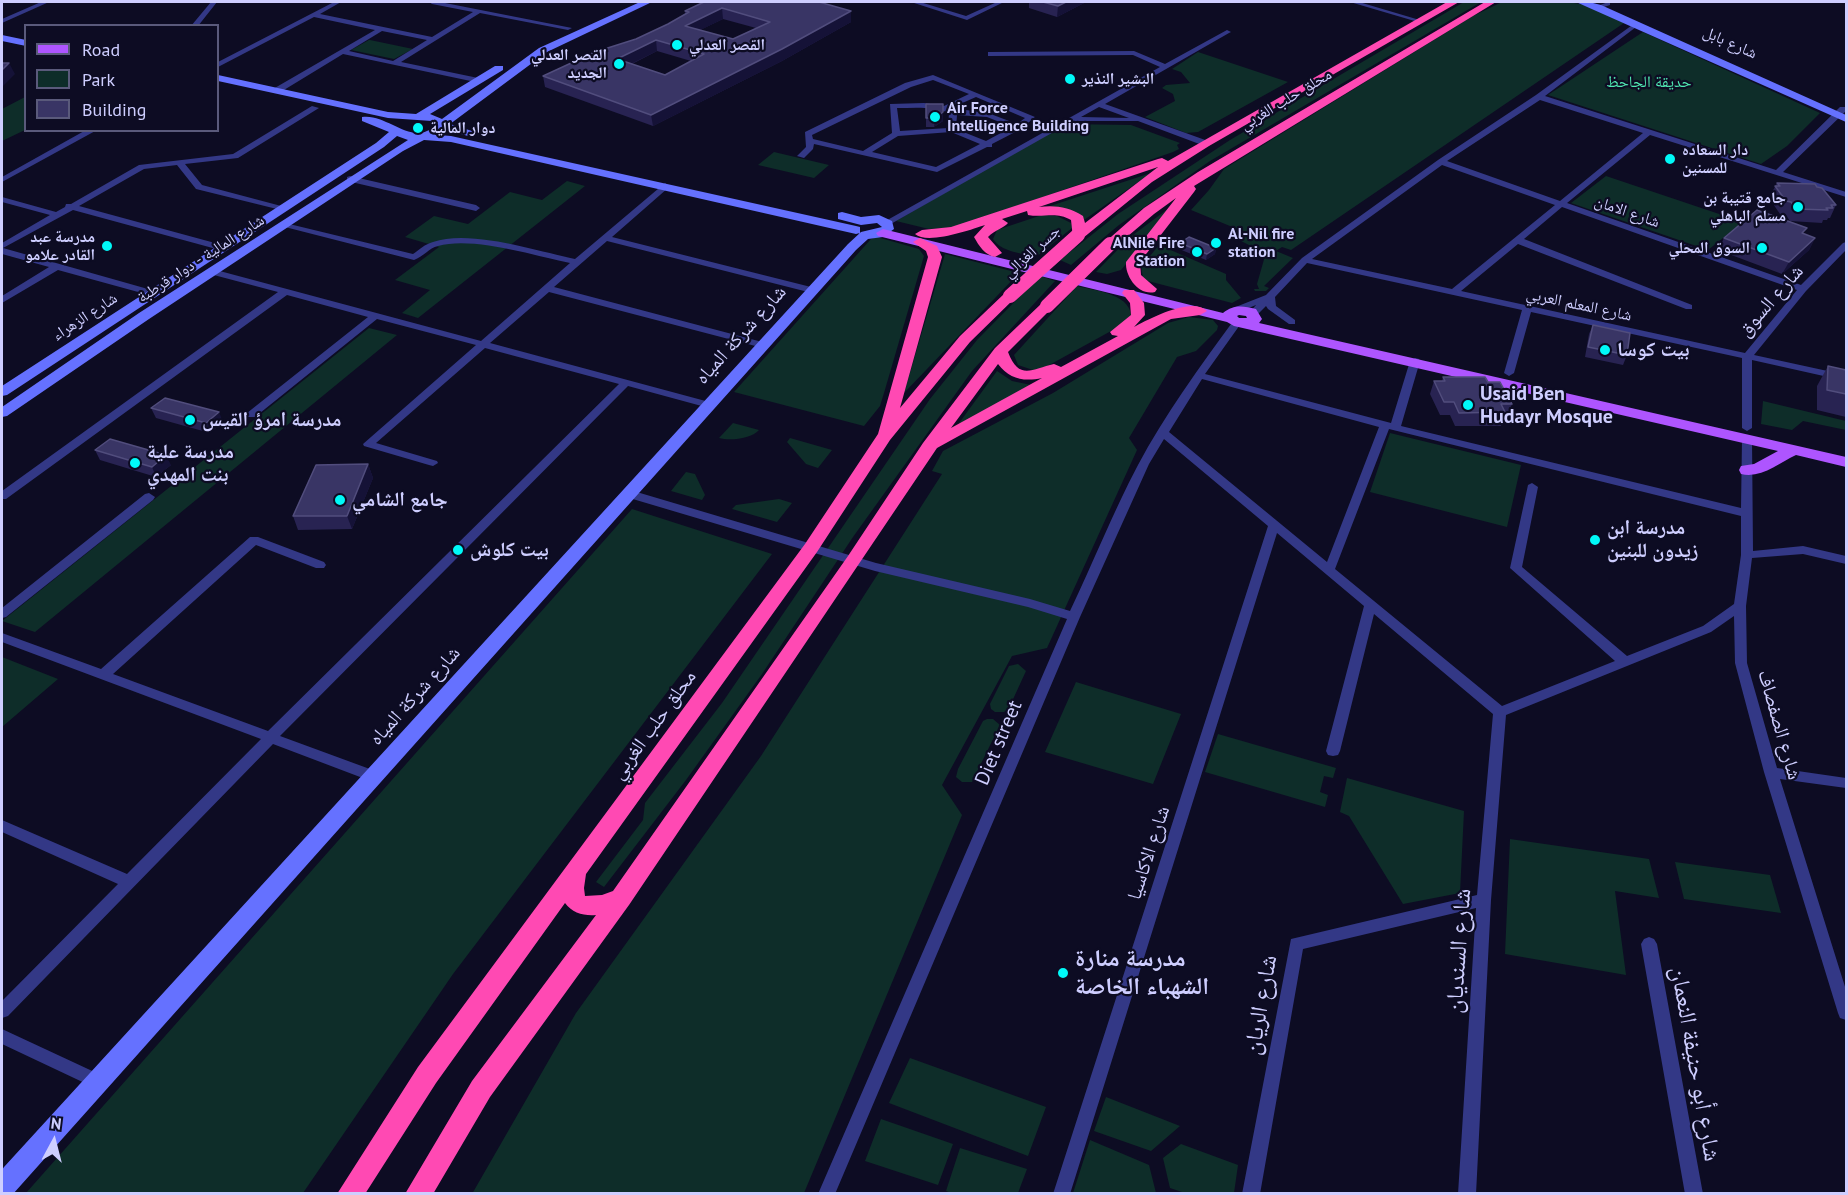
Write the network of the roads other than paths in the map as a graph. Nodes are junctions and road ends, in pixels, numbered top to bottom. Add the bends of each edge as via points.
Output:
1 (46, 2) edge
2 (214, 2) edge
3 (338, 2) edge
4 (432, 2) edge
5 (623, 2) edge
6 (647, 2) edge
7 (914, 2) edge
8 (1001, 2) edge
9 (1353, 2) edge
10 (1454, 2) edge
11 (1491, 2) edge
12 (1581, 2) edge
13 (1603, 4) edge
14 (479, 10) junction
15 (313, 15) junction
16 (2, 21) edge
17 (1420, 21) junction
18 (196, 24) edge
19 (1637, 24) junction
20 (568, 28) junction
21 (381, 29) junction
22 (2, 31) edge
23 (1227, 32) dead end
24 (24, 36) edge
25 (2, 38) edge
26 (432, 39) junction
27 (24, 43) edge
28 (342, 52) junction
29 (991, 54) dead end
30 (394, 63) junction
31 (219, 64) edge
32 (1166, 66) junction
33 (219, 78) edge
34 (480, 81) junction
35 (219, 86) edge
36 (276, 91) junction
37 (976, 94) junction
38 (1539, 97) junction
39 (877, 100) junction
40 (1099, 104) junction
41 (893, 106) junction
42 (315, 108) junction
43 (950, 110) junction
44 (1843, 114) edge
45 (416, 117) junction
46 (1070, 119) junction
47 (1143, 120) junction
48 (443, 125) junction
49 (1018, 127) junction
50 (952, 130) junction
51 (396, 131) junction
52 (89, 132) edge
53 (1649, 132) junction
54 (896, 134) junction
55 (422, 137) junction
56 (811, 141) junction
57 (1205, 143) junction
58 (986, 144) junction
59 (998, 149) dead end
60 (865, 153) junction
61 (1190, 153) junction
62 (801, 156) dead end
63 (1441, 162) junction
64 (179, 163) junction
65 (1777, 173) junction
66 (1202, 174) junction
67 (350, 179) junction
68 (2, 180) edge
69 (665, 186) junction
70 (1846, 195) edge
71 (2, 199) edge
72 (1560, 205) junction
73 (69, 206) junction
74 (476, 208) dead end
75 (282, 209) junction
76 (55, 214) junction
77 (284, 224) junction
78 (873, 228) junction
79 (1078, 235) junction
80 (605, 238) junction
81 (921, 238) junction
82 (1517, 240) junction
83 (2, 246) edge
84 (1846, 247) edge
85 (223, 248) junction
86 (2, 251) edge
87 (995, 253) junction
88 (1305, 260) junction
89 (576, 262) junction
90 (56, 267) junction
91 (213, 272) junction
92 (546, 288) junction
93 (1150, 289) junction
94 (1803, 289) junction
95 (812, 290) junction
96 (285, 292) junction
97 (1453, 292) junction
98 (152, 293) junction
99 (1129, 293) junction
100 (1010, 296) joint
101 (1270, 297) junction
102 (2, 300) edge
103 (1689, 307) dead end
104 (1527, 309) junction
105 (1200, 311) junction
106 (375, 316) junction
107 (1241, 318) junction
108 (1292, 322) junction
109 (480, 344) junction
110 (763, 345) junction
111 (1000, 351) junction
112 (57, 356) junction
113 (1747, 357) junction
114 (1415, 361) junction
115 (76, 362) junction
116 (1509, 373) junction
117 (1199, 375) junction
118 (1846, 378) edge
119 (626, 383) junction
120 (2, 392) edge
121 (708, 405) junction
122 (2, 413) edge
123 (251, 415) dead end
124 (1390, 426) junction
125 (1162, 432) junction
126 (1747, 433) junction
127 (884, 437) junction
128 (929, 447) junction
129 (1796, 450) junction
130 (1846, 451) edge
131 (1846, 462) edge
132 (433, 463) dead end
133 (1747, 470) junction
134 (1532, 487) dead end
135 (630, 494) junction
136 (2, 496) edge
137 (149, 497) dead end
138 (1746, 513) junction
139 (1274, 525) junction
140 (811, 548) junction
141 (1747, 555) junction
142 (854, 560) junction
143 (1846, 560) edge
144 (320, 565) dead end
145 (1329, 571) junction
146 (1371, 605) junction
147 (1740, 606) junction
148 (2, 614) edge
149 (1074, 617) junction
150 (2, 637) edge
151 (1625, 662) junction
152 (103, 675) junction
153 (1500, 712) junction
154 (270, 738) junction
155 (1334, 751) dead end
156 (1771, 772) junction
157 (373, 776) junction
158 (1846, 783) edge
159 (2, 826) edge
160 (580, 866) junction
161 (129, 882) junction
162 (621, 898) junction
163 (1484, 900) junction
164 (1649, 944) dead end
165 (2, 1011) edge
166 (1846, 1013) edge
167 (2, 1036) edge
168 (97, 1081) junction
169 (2, 1190) edge
170 (350, 1194) edge
171 (418, 1194) edge
172 (826, 1194) edge
173 (1061, 1194) edge
174 (1251, 1194) edge
175 (1467, 1194) edge
176 (1694, 1194) edge

1 - 16 street
2 - 18 street
3 - 15 street
4 - 14 street
5 - 20 main road, شارع الزهراء
6 - 48 main road, شارع المالية - دوار قرطبة via 543,50
7 - 8 street via 967,18
9 - 17 street
10 - 17 highway, محلق حلب الغربي
11 - 66 highway, محلق حلب الغربي
12 - 13 main road
13 - 19 main road
13 - 44 main road, شارع بابل
14 - 20 street
14 - 26 street
15 - 21 street
15 - 31 street
17 - 57 highway, محلق حلب الغربي
19 - 38 street, Diet street
19 - 44 main road
20 - 34 main road, شارع الزهراء
21 - 26 street
21 - 28 street
22 - 24 main road
23 - 32 street
25 - 27 main road
26 - 30 street
28 - 30 street
28 - 36 street
29 - 32 street via 1134,53
30 - 34 street
32 - 40 street
33 - 36 main road
34 - 45 main road, شارع الزهراء
35 - 42 main road
36 - 45 main road via 388,115
37 - 39 street via 933,77
37 - 43 street
37 - 49 street via 1031,117
38 - 53 street
38 - 63 street, Diet street
39 - 41 street
39 - 56 street via 808,134
40 - 46 street
40 - 47 street
41 - 43 street via 939,106
41 - 54 street
42 - 51 main road via 376,121
42 - 64 street via 235,156
43 - 49 street via 988,115
43 - 50 street
44 - 65 street
45 - 48 main road via 435,118
45 - 51 main road, شارع الزهراء via 403,121
46 - 47 street
46 - 78 street
47 - 57 street
48 - 55 main road, شارع المالية - دوار قرطبة
48 - 78 main road
49 - 58 street
50 - 54 street
50 - 58 street
51 - 55 main road via 408,137
51 - 75 main road, شارع الزهراء
52 - 68 street
53 - 65 street
53 - 72 street
54 - 60 street
55 - 67 main road, شارع المالية - دوار قرطبة
55 - 69 main road via 452,139
56 - 60 street
56 - 62 street
57 - 61 highway, محلق حلب الغربي
58 - 59 street
58 - 60 street via 937,170
61 - 79 highway, محلق حلب الغربي via 1148,179
61 - 81 highway
63 - 72 street, شارع الامان
63 - 88 street, Diet street
64 - 73 street via 142,167
64 - 75 street via 200,188
65 - 70 street
66 - 93 highway via 1133,262 1136,279
66 - 111 highway, محلق حلب الغربي, bridge via 1110,244
67 - 74 street
67 - 77 main road, شارع المالية - دوار قرطبة
69 - 78 main road
69 - 80 street
71 - 76 street
72 - 82 street
72 - 94 street, شارع الامان
73 - 76 street
73 - 85 street
75 - 85 main road, شارع الزهراء
76 - 83 street
77 - 89 street via 414,257 438,243 477,243
77 - 91 main road, شارع المالية - دوار قرطبة
78 - 81 main road
78 - 95 main road, شارع شركة المياه
79 - 87 highway via 1078,219 1070,213 1042,210 985,231 981,237
79 - 100 highway, جسر الغزالي, bridge
80 - 89 street
80 - 95 street
81 - 87 main road
81 - 99 main road
81 - 127 highway via 935,257
82 - 97 street
82 - 103 street
84 - 94 street, شارع السوق
85 - 98 main road, شارع الزهراء
86 - 90 street
87 - 93 main road
88 - 97 street, شارع المعلم العربي
88 - 101 street, Diet street
89 - 92 street
90 - 98 street
90 - 102 street
91 - 96 street
91 - 115 main road, شارع المالية - دوار قرطبة
92 - 109 street
92 - 110 street
93 - 107 main road
94 - 113 street, شارع السوق
95 - 110 main road, شارع شركة المياه
96 - 106 street
96 - 136 street
97 - 104 street, شارع المعلم العربي
98 - 112 main road, شارع الزهراء
99 - 105 main road
99 - 111 highway via 1137,303 1134,321 1044,373 1018,374 1007,367
100 - 127 highway, محلق حلب الغربي via 965,339
101 - 107 street, Diet street
101 - 107 street
101 - 108 street via 1271,307
104 - 113 street, شارع المعلم العربي
104 - 116 street
105 - 107 main road
105 - 128 highway via 1167,315
106 - 109 street
106 - 123 street
107 - 108 main road
107 - 114 main road
107 - 117 street, Diet street
108 - 116 main road
109 - 119 street
109 - 132 street via 368,444
110 - 121 main road, شارع شركة المياه
111 - 128 highway
112 - 115 main road
112 - 120 main road, شارع الزهراء
113 - 118 street, شارع المعلم العربي
113 - 126 street, شارع السوق
114 - 124 street
114 - 126 main road
115 - 122 main road, شارع المالية - دوار قرطبة
116 - 126 main road
117 - 124 street
117 - 125 street, Diet street
119 - 121 street
119 - 154 street
121 - 135 main road, شارع شركة المياه
124 - 138 street
124 - 145 street
125 - 139 street
125 - 149 street, Diet street
126 - 129 main road
126 - 130 main road
126 - 133 street, شارع الصفصاف
127 - 140 highway, محلق حلب الغربي
128 - 142 highway
129 - 131 main road
129 - 133 main road via 1761,468
133 - 138 street, شارع الصفصاف
134 - 151 street via 1516,568
135 - 140 street
135 - 157 main road, شارع شركة المياه
137 - 148 street
138 - 141 street, شارع الصفصاف
139 - 145 street
139 - 173 street, شارع الاكاسيا
140 - 142 street
140 - 160 highway, محلق حلب الغربي
141 - 143 street via 1803,550
141 - 147 street, شارع الصفصاف
142 - 149 street
142 - 162 highway
144 - 152 street via 254,540
145 - 146 street
146 - 153 street
146 - 155 street
147 - 151 street via 1707,629
147 - 156 street, شارع الصفصاف via 1741,663
149 - 172 street, Diet street
150 - 152 street
151 - 153 street
152 - 154 street
153 - 163 street, شارع السنديان
154 - 157 street
154 - 161 street
156 - 158 street
156 - 166 street, شارع الصفصاف
157 - 168 main road, شارع شركة المياه
159 - 161 street
160 - 162 highway via 571,890 579,904 600,906
160 - 170 highway, محلق حلب الغربي via 427,1075
161 - 165 street
162 - 171 highway via 481,1089
163 - 174 street, شارع الريان via 1296,944
163 - 175 street, شارع السنديان
164 - 176 street, شارع أبو حنيفة النعمان
167 - 168 street
168 - 169 main road, شارع شركة المياه

